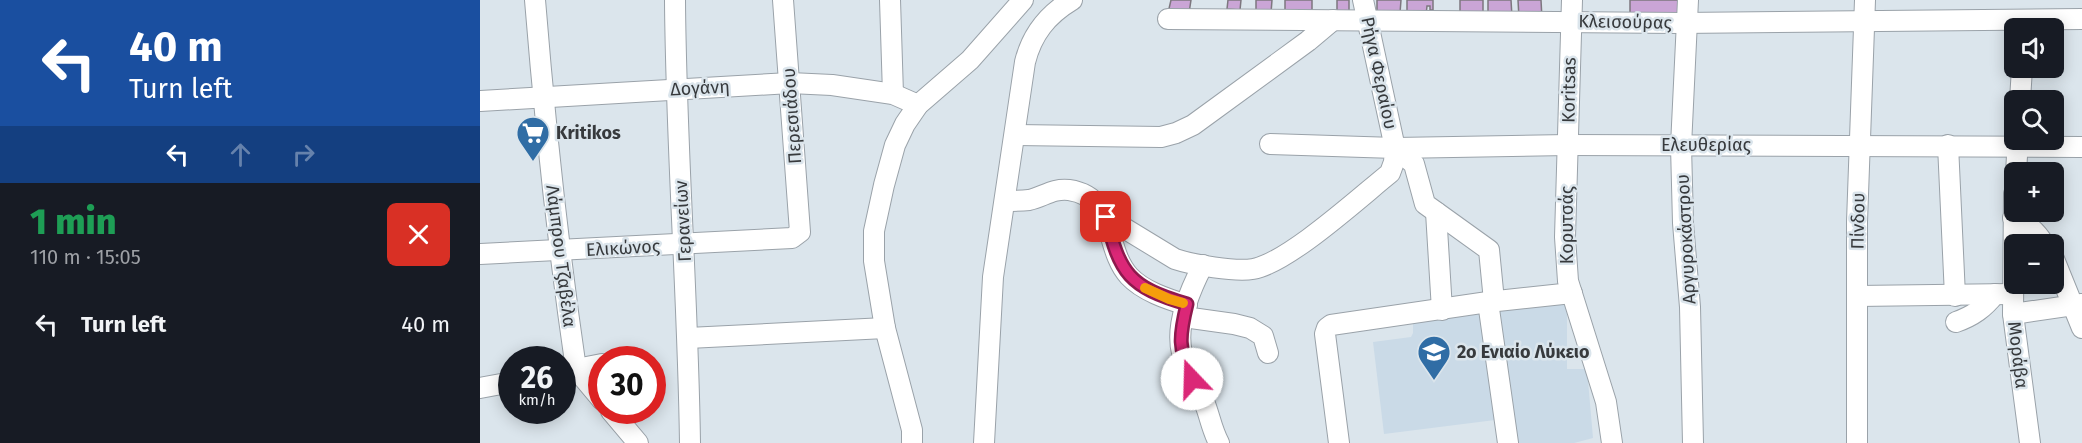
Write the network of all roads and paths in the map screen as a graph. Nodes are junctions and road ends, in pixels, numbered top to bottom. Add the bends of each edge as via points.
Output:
1 (535, 0) edge
2 (675, 0) edge
3 (783, 0) edge
4 (890, 0) edge
5 (1023, 0) edge
6 (1072, 0) edge
7 (1363, 0) edge
8 (1572, 0) edge
9 (1688, 0) edge
10 (1865, 0) edge
11 (2024, 16) edge
12 (1168, 19) dead end
13 (2082, 19) edge
14 (1334, 20) junction
15 (1367, 20) junction
16 (1864, 21) junction
17 (1571, 22) junction
18 (1688, 22) junction
19 (790, 83) junction
20 (675, 89) junction
21 (893, 94) junction
22 (543, 97) junction
23 (480, 101) edge
24 (918, 105) junction
25 (1015, 135) junction
26 (2004, 143) edge
27 (1270, 144) dead end
28 (1568, 145) junction
29 (1948, 145) junction
30 (1681, 146) junction
31 (1860, 146) junction
32 (2064, 146) edge
33 (2082, 147) edge
34 (1395, 148) junction
35 (1005, 201) junction
36 (1436, 212) junction
37 (1106, 217) junction
38 (2023, 222) edge
39 (800, 232) joint
40 (2036, 234) edge
41 (684, 245) junction
42 (559, 251) junction
43 (480, 254) edge
44 (1203, 265) junction
45 (2064, 278) edge
46 (1572, 293) junction
47 (2004, 294) junction
48 (1857, 296) junction
49 (1955, 296) junction
50 (1491, 301) junction
51 (2078, 305) edge
52 (1442, 310) junction
53 (1185, 311) junction
54 (2013, 314) junction
55 (1956, 322) dead end
56 (885, 328) junction
57 (2082, 328) edge
58 (688, 338) junction
59 (567, 346) edge
60 (1268, 353) dead end
61 (576, 376) edge
62 (498, 385) edge
63 (588, 387) edge
64 (480, 388) edge
65 (622, 424) edge
66 (638, 443) edge
67 (690, 443) edge
68 (912, 443) edge
69 (984, 443) edge
70 (1219, 443) edge
71 (1339, 443) edge
72 (1508, 443) edge
73 (1612, 443) edge
74 (1693, 443) edge
75 (1857, 443) edge
76 (2030, 443) edge

1 - 22 street, Λάμπρου Τζαβέλα
2 - 20 street, Γερανείων
3 - 19 street, Περεσιάδου
4 - 21 street
5 - 24 street via 970,60
6 - 25 street via 1048,17 1029,48
7 - 15 street, Ρήγα Φεραίου
8 - 17 street, Koritsas
9 - 18 street, Αργυροκάστρου
10 - 16 street, Πίνδου
11 - 13 street, Κλεισούρας
11 - 16 street, Κλεισούρας
12 - 14 street, Κλεισούρας
14 - 15 street, Κλεισούρας
14 - 25 street via 1193,125 1176,133 1149,137
15 - 17 street, Κλεισούρας
15 - 34 street, Ρήγα Φεραίου
16 - 18 street, Κλεισούρας
16 - 31 street, Πίνδου
17 - 18 street, Κλεισούρας
17 - 28 street, Koritsas
18 - 30 street, Αργυροκάστρου
19 - 20 street, Δογάνη
19 - 21 street, Δογάνη
19 - 39 street, Περεσιάδου
20 - 22 street, Δογάνη
20 - 41 street, Γερανείων
21 - 24 street, Δογάνη
22 - 23 street, Δογάνη
22 - 42 street, Λάμπρου Τζαβέλα
24 - 56 street via 896,145 874,231 874,261
25 - 35 street
26 - 29 street, Ελευθερίας
27 - 34 street, Ελευθερίας
28 - 30 street, Ελευθερίας
28 - 34 street, Ελευθερίας
28 - 46 street, Κορυτσάς via 1565,237
29 - 31 street, Ελευθερίας
29 - 49 street
30 - 31 street, Ελευθερίας
30 - 74 street, Αργυροκάστρου
31 - 48 street, Πίνδου
32 - 33 street, Ελευθερίας
34 - 36 street, Ρήγα Φεραίου via 1414,164 1425,204
34 - 44 street via 1390,173 1267,265 1240,270
35 - 37 street via 1029,200 1049,191 1068,190 1092,200
35 - 69 street via 993,277
36 - 50 street via 1489,250
36 - 52 street
37 - 44 street via 1175,260
37 - 53 street via 1117,257 1128,275
38 - 40 street
39 - 41 street, Ελικώνος via 792,238
41 - 42 street, Ελικώνος
41 - 58 street, Γερανείων
42 - 43 street, Ελικώνος
42 - 59 street, Λάμπρου Τζαβέλα
44 - 53 street
45 - 51 street
46 - 50 street
46 - 73 street, Κορυτσάς via 1606,402
47 - 49 street
47 - 54 street, Μοράβα
47 - 55 street via 1969,318
48 - 49 street
48 - 75 street, Πίνδου
50 - 52 street
50 - 72 street
51 - 54 street
51 - 57 street
52 - 71 street via 1327,328
53 - 60 street via 1250,328 1263,336
53 - 70 street via 1182,354
54 - 76 street, Μοράβα
56 - 58 street
56 - 68 street
58 - 67 street, Γερανείων
61 - 63 street
62 - 64 street
65 - 66 street

